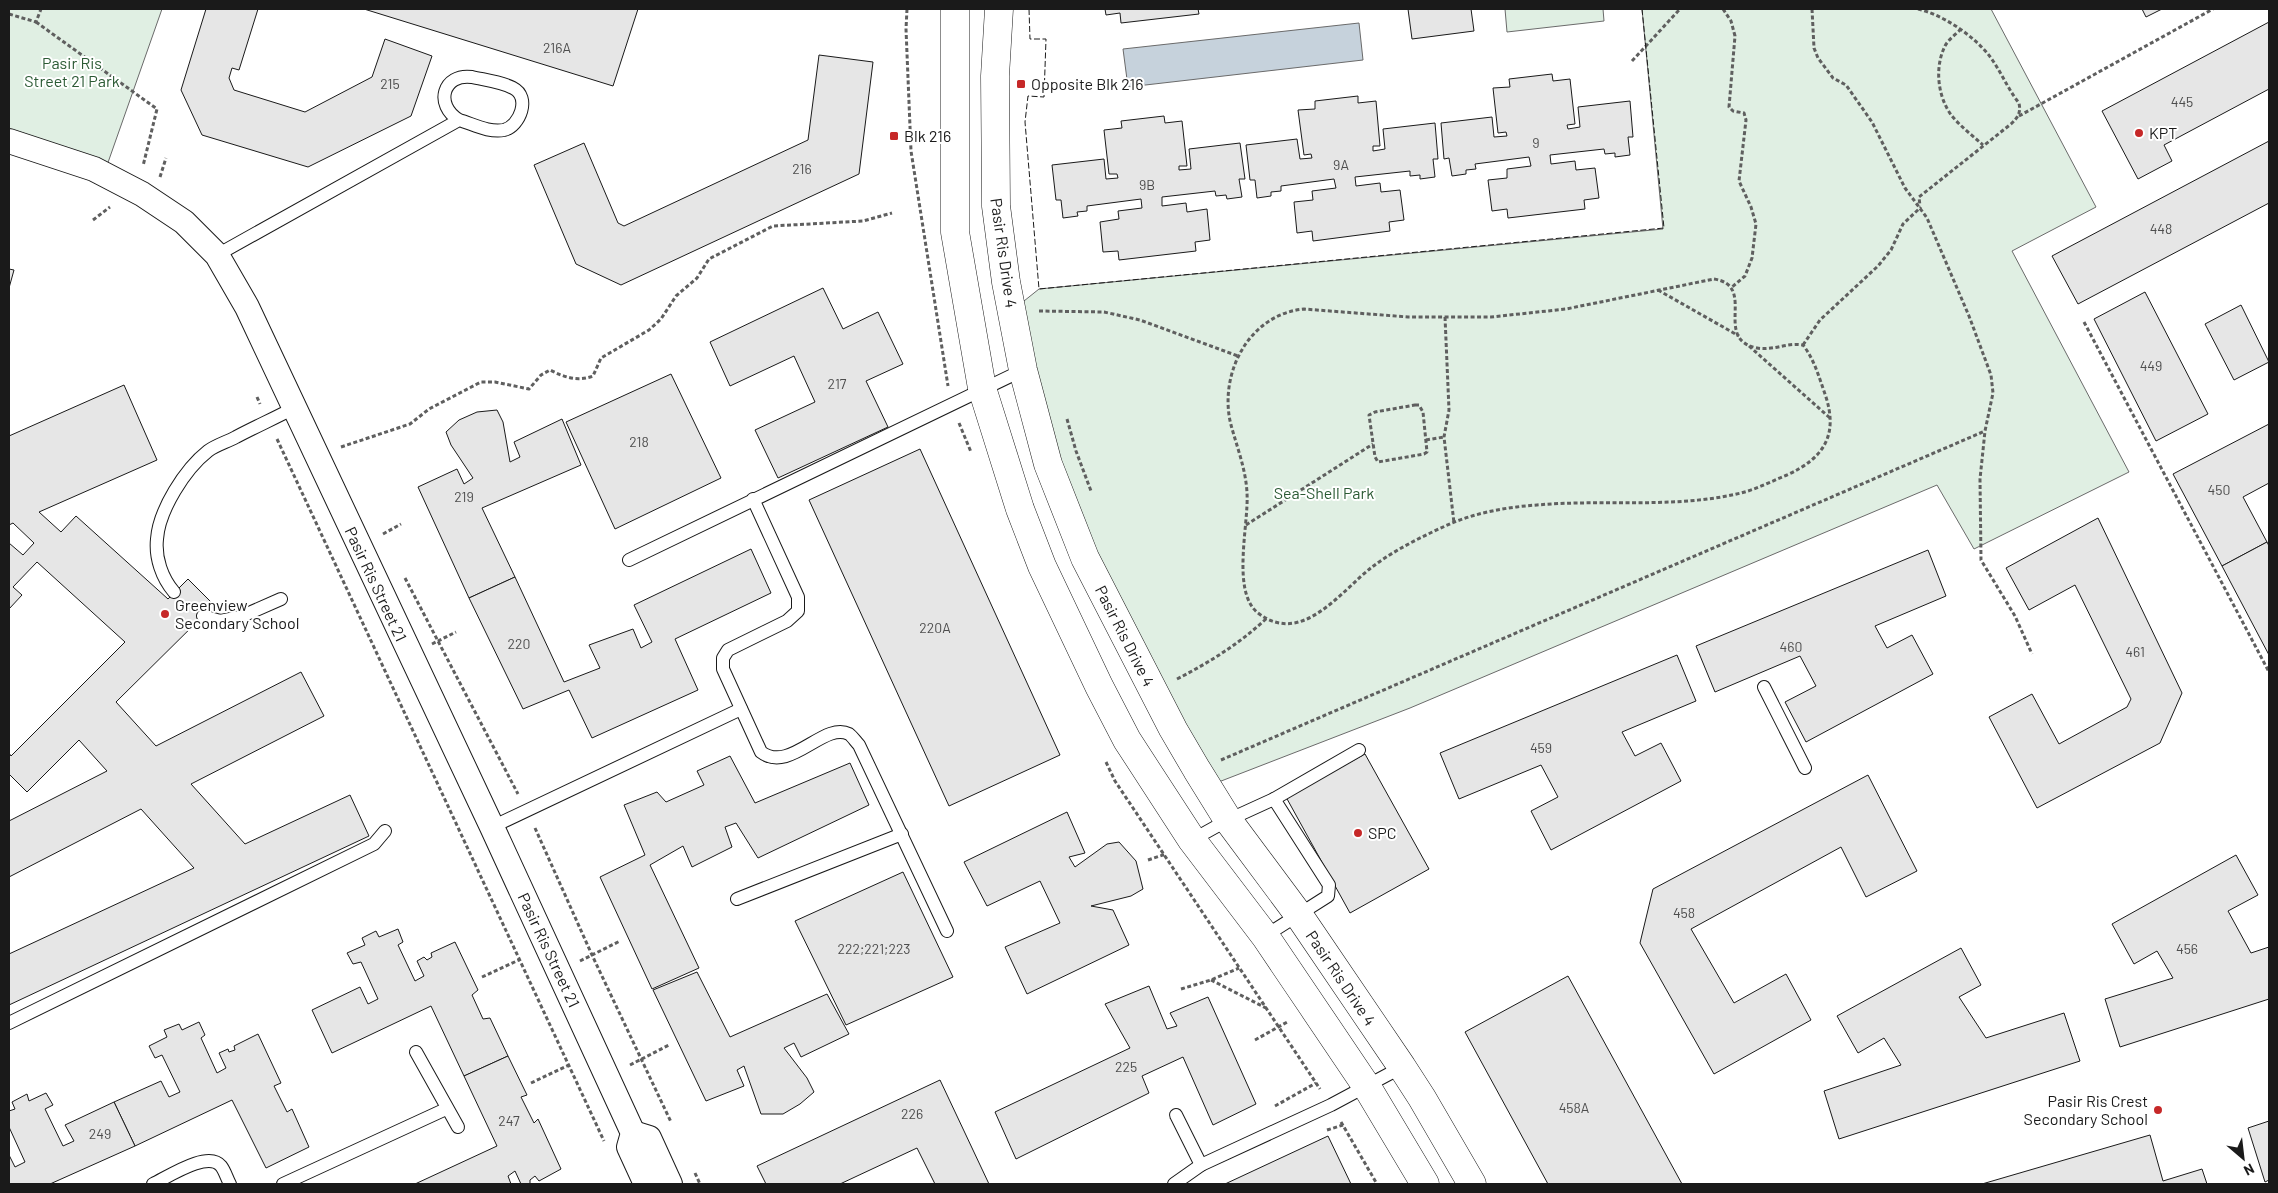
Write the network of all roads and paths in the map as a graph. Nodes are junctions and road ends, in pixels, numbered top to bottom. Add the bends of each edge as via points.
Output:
1 (41, 9) edge
2 (955, 9) edge
3 (999, 9) edge
4 (1680, 9) edge
5 (1723, 9) edge
6 (1812, 9) edge
7 (1918, 9) edge
8 (2213, 9) edge
9 (9, 14) edge
10 (36, 22) junction
11 (1961, 29) junction
12 (1632, 61) dead end
13 (2018, 116) junction
14 (459, 120) junction
15 (9, 141) edge
16 (1983, 145) junction
17 (166, 158) dead end
18 (162, 172) dead end
19 (137, 191) junction
20 (1920, 207) junction
21 (106, 210) dead end
22 (892, 213) dead end
23 (93, 220) dead end
24 (217, 255) junction
25 (1732, 287) junction
26 (1658, 290) junction
27 (1445, 317) junction
28 (1040, 319) dead end
29 (2084, 322) dead end
30 (1740, 337) junction
31 (1747, 344) junction
32 (1804, 345) junction
33 (1238, 356) junction
34 (1023, 370) junction
35 (982, 388) junction
36 (257, 397) dead end
37 (294, 408) junction
38 (1065, 413) dead end
39 (1831, 418) junction
40 (268, 421) junction
41 (1985, 430) junction
42 (1444, 437) junction
43 (1426, 440) junction
44 (1373, 444) junction
45 (338, 448) dead end
46 (1092, 494) dead end
47 (753, 500) junction
48 (1454, 523) junction
49 (401, 524) dead end
50 (1246, 525) junction
51 (383, 534) dead end
52 (629, 560) dead end
53 (174, 592) dead end
54 (281, 599) dead end
55 (202, 616) dead end
56 (1267, 618) junction
57 (456, 632) dead end
58 (438, 640) dead end
59 (2032, 654) dead end
60 (2269, 672) edge
61 (1764, 687) dead end
62 (1180, 688) dead end
63 (741, 709) junction
64 (1219, 750) dead end
65 (1359, 750) dead end
66 (1224, 758) junction
67 (1805, 768) dead end
68 (1197, 770) junction
69 (1274, 800) junction
70 (1228, 820) junction
71 (492, 827) junction
72 (385, 831) dead end
73 (902, 834) junction
74 (1192, 840) junction
75 (1165, 855) dead end
76 (1148, 860) dead end
77 (737, 899) dead end
78 (1298, 914) junction
79 (947, 931) dead end
80 (1264, 936) junction
81 (620, 941) dead end
82 (547, 946) junction
83 (592, 955) dead end
84 (519, 960) junction
85 (1239, 968) dead end
86 (482, 977) dead end
87 (1210, 980) junction
88 (1181, 988) dead end
89 (1266, 1008) dead end
90 (9, 1023) edge
91 (1279, 1027) dead end
92 (1255, 1040) dead end
93 (669, 1045) dead end
94 (416, 1052) dead end
95 (641, 1059) dead end
96 (568, 1065) junction
97 (1402, 1067) junction
98 (531, 1083) dead end
99 (1316, 1083) dead end
100 (1367, 1087) junction
101 (1275, 1106) dead end
102 (446, 1110) junction
103 (1176, 1115) dead end
104 (1343, 1125) dead end
105 (458, 1127) dead end
106 (1330, 1130) dead end
107 (633, 1133) junction
108 (606, 1145) dead end
109 (1201, 1165) junction
110 (1179, 1183) edge
111 (153, 1184) edge
112 (230, 1184) edge
113 (283, 1184) edge
114 (646, 1184) edge
115 (670, 1184) edge
116 (1426, 1184) edge
117 (1472, 1184) edge

1 - 10 path
2 - 35 street via 955,232
3 - 34 street, Pasir Ris Drive 4 via 995,76 996,206
4 - 12 path
5 - 25 path via 1735,36 1729,107 1744,113 1746,120 1739,181 1752,207 1756,224 1752,258 1745,276
6 - 20 path via 1814,48 1818,58 1833,78 1846,85 1872,122 1905,188
7 - 11 path
8 - 13 path
9 - 10 path
10 - 19 path via 157,109
11 - 13 path via 1988,54 2019,103
11 - 16 path via 1945,46 1939,87 1952,116
13 - 16 path
14 - 14 lane via 452,116 444,100 447,87 455,79 472,77 514,88 519,94 521,114 516,123 505,130 490,130
14 - 24 lane
15 - 19 street, Pasir Ris Street 21 via 94,168
16 - 20 path via 1919,197
17 - 18 path
19 - 24 street, Pasir Ris Street 21 via 184,222
20 - 32 path via 1903,224 1878,266 1820,320
20 - 41 path via 1970,316 1990,375 1993,393
21 - 23 path
22 - 45 path via 863,221 773,226 709,260 697,278 676,296 661,319 649,330 601,358 593,376 583,380 564,377 550,370 529,389 481,382 429,409 410,424
24 - 37 street, Pasir Ris Street 21 via 247,307
25 - 26 path via 1714,279
25 - 30 path via 1736,298 1733,318
26 - 27 path via 1566,309 1491,317
26 - 30 path
27 - 33 path via 1289,310 1253,333
27 - 42 path via 1449,410
28 - 33 path via 1038,311 1104,312 1140,320
29 - 60 path
30 - 31 path
31 - 32 path via 1758,348 1794,343
31 - 39 path
32 - 39 path via 1830,408
33 - 50 path via 1228,389 1228,412 1247,492
34 - 35 lane
34 - 68 street, Pasir Ris Drive 4 via 1048,464 1085,558 1173,730
35 - 47 lane
35 - 74 street via 1020,509 1042,566 1127,740
36 - 40 path
37 - 40 lane
37 - 71 street, Pasir Ris Street 21
38 - 46 path
39 - 48 path via 1821,453 1805,466 1742,492 1696,500 1538,505 1498,510
40 - 53 lane via 209,451 177,487 163,514 156,539 165,581
40 - 84 path
41 - 59 path via 1980,479 1981,560 2015,616
41 - 66 path
42 - 43 path
42 - 48 path
43 - 44 path via 1427,452 1424,454 1381,462 1376,460
43 - 44 path via 1422,408 1415,405 1372,413 1368,418
44 - 50 path
47 - 52 lane
47 - 63 lane via 798,597 798,611 787,621 728,650 723,658 723,669
48 - 56 path via 1373,566 1319,614 1289,624
49 - 51 path
50 - 56 path via 1245,590 1252,607
54 - 55 lane via 240,617 220,621
56 - 62 path via 1227,651 1175,680
57 - 58 path
61 - 67 lane
63 - 71 lane
63 - 73 lane via 761,752 769,758 781,758 837,732 849,734 859,745
64 - 66 path
65 - 69 lane
66 - 68 path
68 - 70 street, Pasir Ris Drive 4
69 - 70 lane
69 - 78 lane via 1329,885 1328,896
70 - 74 lane
70 - 78 street, Pasir Ris Drive 4
71 - 82 street, Pasir Ris Street 21
72 - 90 lane via 374,844
73 - 77 lane
73 - 79 lane
74 - 80 street
75 - 76 path
78 - 80 lane
78 - 97 street, Pasir Ris Drive 4
80 - 100 street
81 - 83 path
82 - 84 path
82 - 107 street, Pasir Ris Street 21
84 - 86 path
84 - 96 path
85 - 87 path
87 - 88 path
87 - 89 path
91 - 92 path
93 - 95 path
94 - 102 lane
96 - 98 path
96 - 108 path
97 - 100 lane
97 - 117 street, Pasir Ris Drive 4
99 - 101 path
100 - 109 lane
100 - 116 street
102 - 105 lane
102 - 113 lane
103 - 109 lane
104 - 106 path
107 - 114 street, Pasir Ris Street 21 via 629,1147
107 - 115 street via 649,1138
109 - 110 lane
111 - 112 lane via 202,1160 212,1160 220,1166

